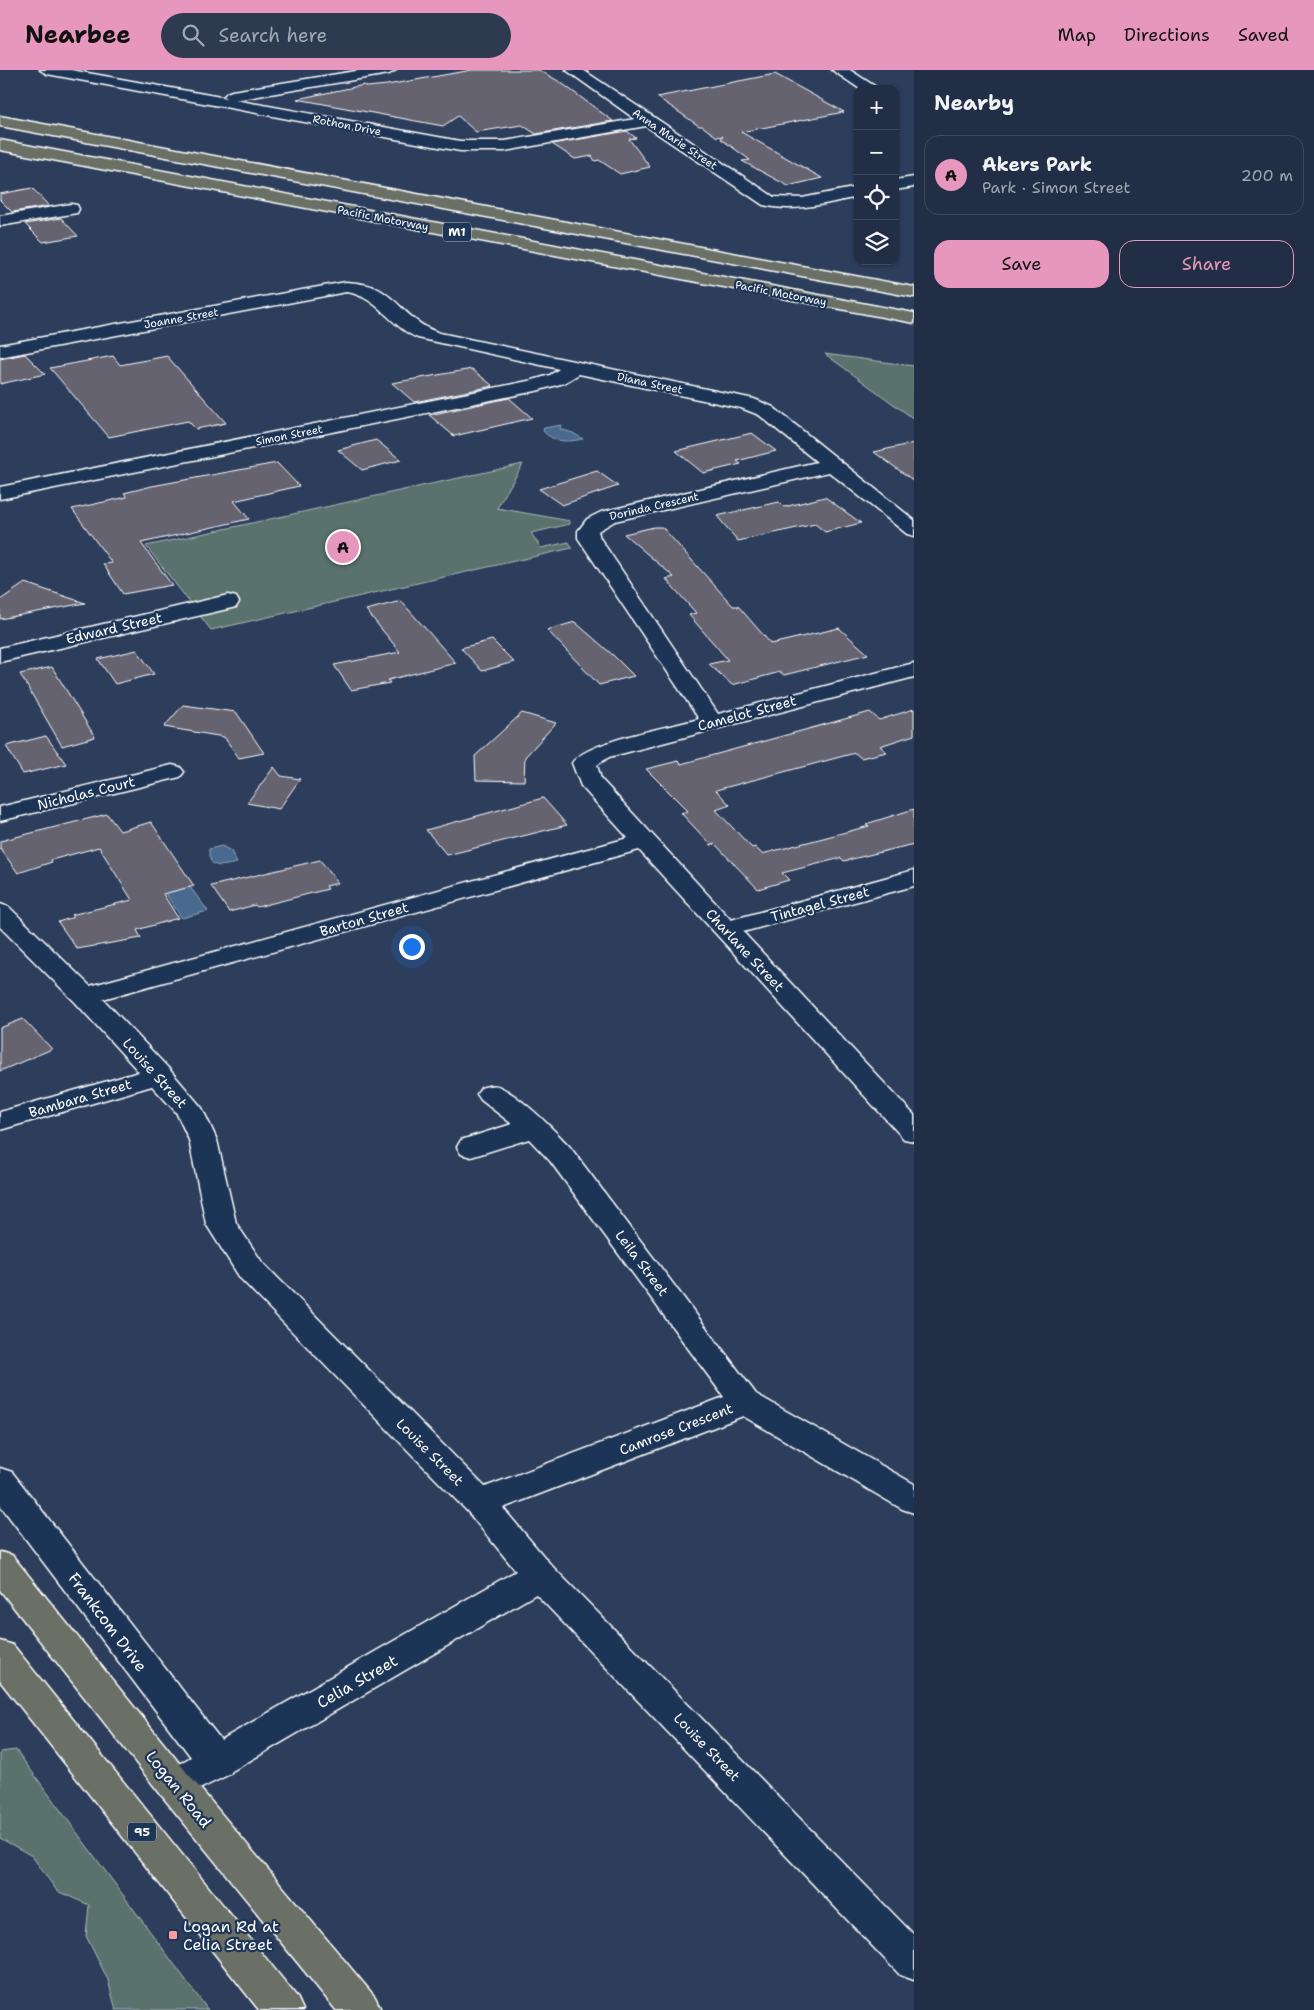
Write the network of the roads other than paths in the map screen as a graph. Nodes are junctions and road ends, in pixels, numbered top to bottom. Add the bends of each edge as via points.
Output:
1 (47, 70) edge
2 (389, 70) edge
3 (573, 70) edge
4 (838, 70) edge
5 (864, 85) edge
6 (214, 99) junction
7 (648, 120) junction
8 (0, 121) edge
9 (0, 145) edge
10 (914, 182) edge
11 (899, 184) edge
12 (854, 193) edge
13 (71, 209) dead end
14 (0, 221) edge
15 (362, 288) joint
16 (914, 292) edge
17 (914, 318) edge
18 (0, 351) edge
19 (575, 368) junction
20 (832, 465) junction
21 (0, 494) edge
22 (914, 530) edge
23 (228, 602) dead end
24 (0, 655) edge
25 (914, 670) edge
26 (712, 722) junction
27 (584, 763) joint
28 (172, 772) dead end
29 (0, 814) edge
30 (644, 841) junction
31 (914, 878) edge
32 (0, 912) edge
33 (726, 929) junction
34 (85, 996) junction
35 (159, 1075) junction
36 (491, 1094) dead end
37 (0, 1121) edge
38 (535, 1127) junction
39 (914, 1132) edge
40 (471, 1147) dead end
41 (746, 1402) junction
42 (0, 1481) edge
43 (914, 1500) edge
44 (480, 1503) junction
45 (0, 1565) edge
46 (539, 1575) junction
47 (0, 1654) edge
48 (217, 1762) junction
49 (175, 1785) junction
50 (914, 1962) edge
51 (283, 2010) edge
52 (361, 2010) edge

1 - 6 street, Rothon Drive
2 - 6 street
3 - 7 street, Anna Marie Street
4 - 5 street
6 - 7 street, Rothon Drive via 482,148
7 - 12 street, Anna Marie Street via 761,197 778,203 802,203
8 - 16 main road, Pacific Motorway / M1
9 - 17 main road, Pacific Motorway / M1
10 - 11 street
13 - 14 street
15 - 18 street, Joanne Street via 346,287
15 - 19 street, Diana Street via 373,292 420,333
19 - 20 street, Diana Street via 747,403 766,411
19 - 21 street, Simon Street via 557,379 536,385
20 - 22 street, Diana Street
20 - 26 street, Dorinda Crescent via 608,516 594,523 588,531 589,538
23 - 24 street, Edward Street
25 - 26 street, Camelot Street
26 - 27 street, Camelot Street via 601,752
27 - 30 street, Charlane Street via 590,782
28 - 29 street, Nicholas Court
30 - 33 street, Charlane Street
30 - 34 street, Barton Street
31 - 33 street, Tintagel Street
32 - 34 street, Louise Street
33 - 39 street, Charlane Street
34 - 35 street, Louise Street
35 - 37 street, Bambara Street
35 - 44 street, Louise Street via 188,1108 203,1140 221,1224 251,1270
36 - 38 street, Leila Street
38 - 40 street
38 - 41 street, Leila Street via 560,1154
41 - 43 street, Camrose Crescent
41 - 44 street, Camrose Crescent
42 - 48 street, Frankcom Drive
44 - 46 street, Louise Street
45 - 49 main road, Logan Road
46 - 48 street, Celia Street
46 - 50 street, Louise Street
47 - 51 main road, 95
48 - 49 street, Celia Street
49 - 52 main road, Logan Road

